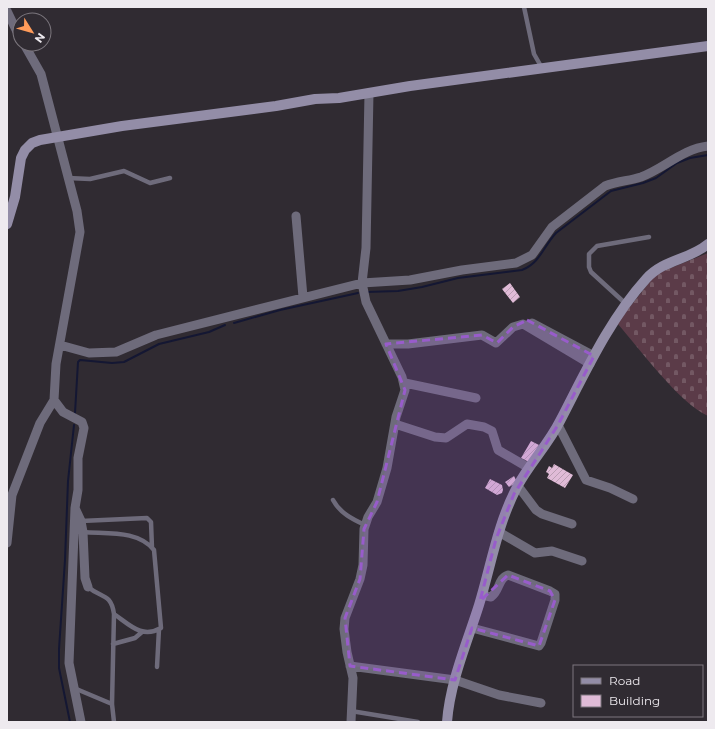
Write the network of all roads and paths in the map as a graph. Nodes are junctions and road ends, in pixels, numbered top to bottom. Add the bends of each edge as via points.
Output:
1 (524, 7) edge
2 (7, 11) edge
3 (12, 21) edge
4 (708, 46) edge
5 (29, 52) edge
6 (542, 68) junction
7 (368, 93) junction
8 (57, 138) junction
9 (708, 146) edge
10 (68, 178) junction
11 (170, 178) dead end
12 (296, 216) dead end
13 (7, 224) edge
14 (649, 237) dead end
15 (708, 244) edge
16 (362, 283) junction
17 (303, 297) junction
18 (626, 304) junction
19 (386, 344) junction
20 (60, 345) junction
21 (592, 360) junction
22 (405, 383) junction
23 (476, 398) dead end
24 (54, 400) junction
25 (395, 424) junction
26 (558, 425) junction
27 (529, 468) junction
28 (518, 486) junction
29 (633, 499) dead end
30 (333, 500) dead end
31 (75, 508) junction
32 (81, 521) junction
33 (572, 524) dead end
34 (365, 525) junction
35 (83, 532) junction
36 (499, 532) junction
37 (7, 543) edge
38 (152, 548) junction
39 (582, 561) dead end
40 (88, 587) joint
41 (482, 595) junction
42 (114, 614) junction
43 (472, 628) junction
44 (159, 629) junction
45 (142, 632) junction
46 (113, 644) junction
47 (350, 666) junction
48 (157, 667) dead end
49 (455, 680) junction
50 (74, 688) junction
51 (541, 703) dead end
52 (112, 704) junction
53 (351, 711) junction
54 (81, 722) edge
55 (114, 722) edge
56 (351, 722) edge
57 (418, 722) edge
58 (447, 722) edge

1 - 6 lane via 534,54
2 - 3 street
4 - 6 street
5 - 8 street via 41,74
6 - 7 street
7 - 8 street via 122,126
7 - 16 street via 366,248
8 - 10 street
8 - 13 street via 32,143 25,150
9 - 16 street via 688,150 640,177 605,186 552,227 532,255 521,261 410,280
10 - 11 lane via 90,179 124,171 150,184
10 - 20 street via 80,232
12 - 17 street
14 - 18 lane via 597,246 590,254 591,272
15 - 18 street via 655,270
16 - 17 street
16 - 19 street via 366,302
17 - 20 street via 156,335 116,352 89,353
18 - 21 street
19 - 21 street via 408,344 482,335 496,343 513,327 523,324
19 - 22 street
20 - 24 street
21 - 26 street
22 - 23 street
22 - 25 street
24 - 31 street via 63,412 82,422 84,428 78,458
24 - 37 street via 40,423 12,495
25 - 27 street via 446,438 467,424 484,427 492,431 498,450
25 - 34 street via 387,468 377,502
26 - 27 street
26 - 29 street via 586,480
27 - 28 street
28 - 33 street via 536,510
28 - 36 street
30 - 34 lane via 350,518
31 - 32 street
31 - 50 street via 69,663
32 - 35 street
32 - 38 lane via 147,518 151,522
34 - 47 street via 360,579 344,623
35 - 38 lane via 135,536 148,542
35 - 40 street via 85,578
36 - 39 street via 535,553 552,551
36 - 41 street
38 - 44 lane via 161,620
40 - 42 lane via 107,597
41 - 43 street
41 - 43 street via 494,595 501,579 508,575 550,591 555,594 555,600 538,646
42 - 45 lane
42 - 46 lane
43 - 49 street
44 - 45 lane
44 - 48 lane
45 - 46 lane via 135,638
46 - 52 lane
47 - 49 street
47 - 53 street via 353,678
49 - 51 street via 510,698
49 - 58 street
50 - 52 lane
50 - 54 street
52 - 55 lane
53 - 56 street
53 - 57 lane

